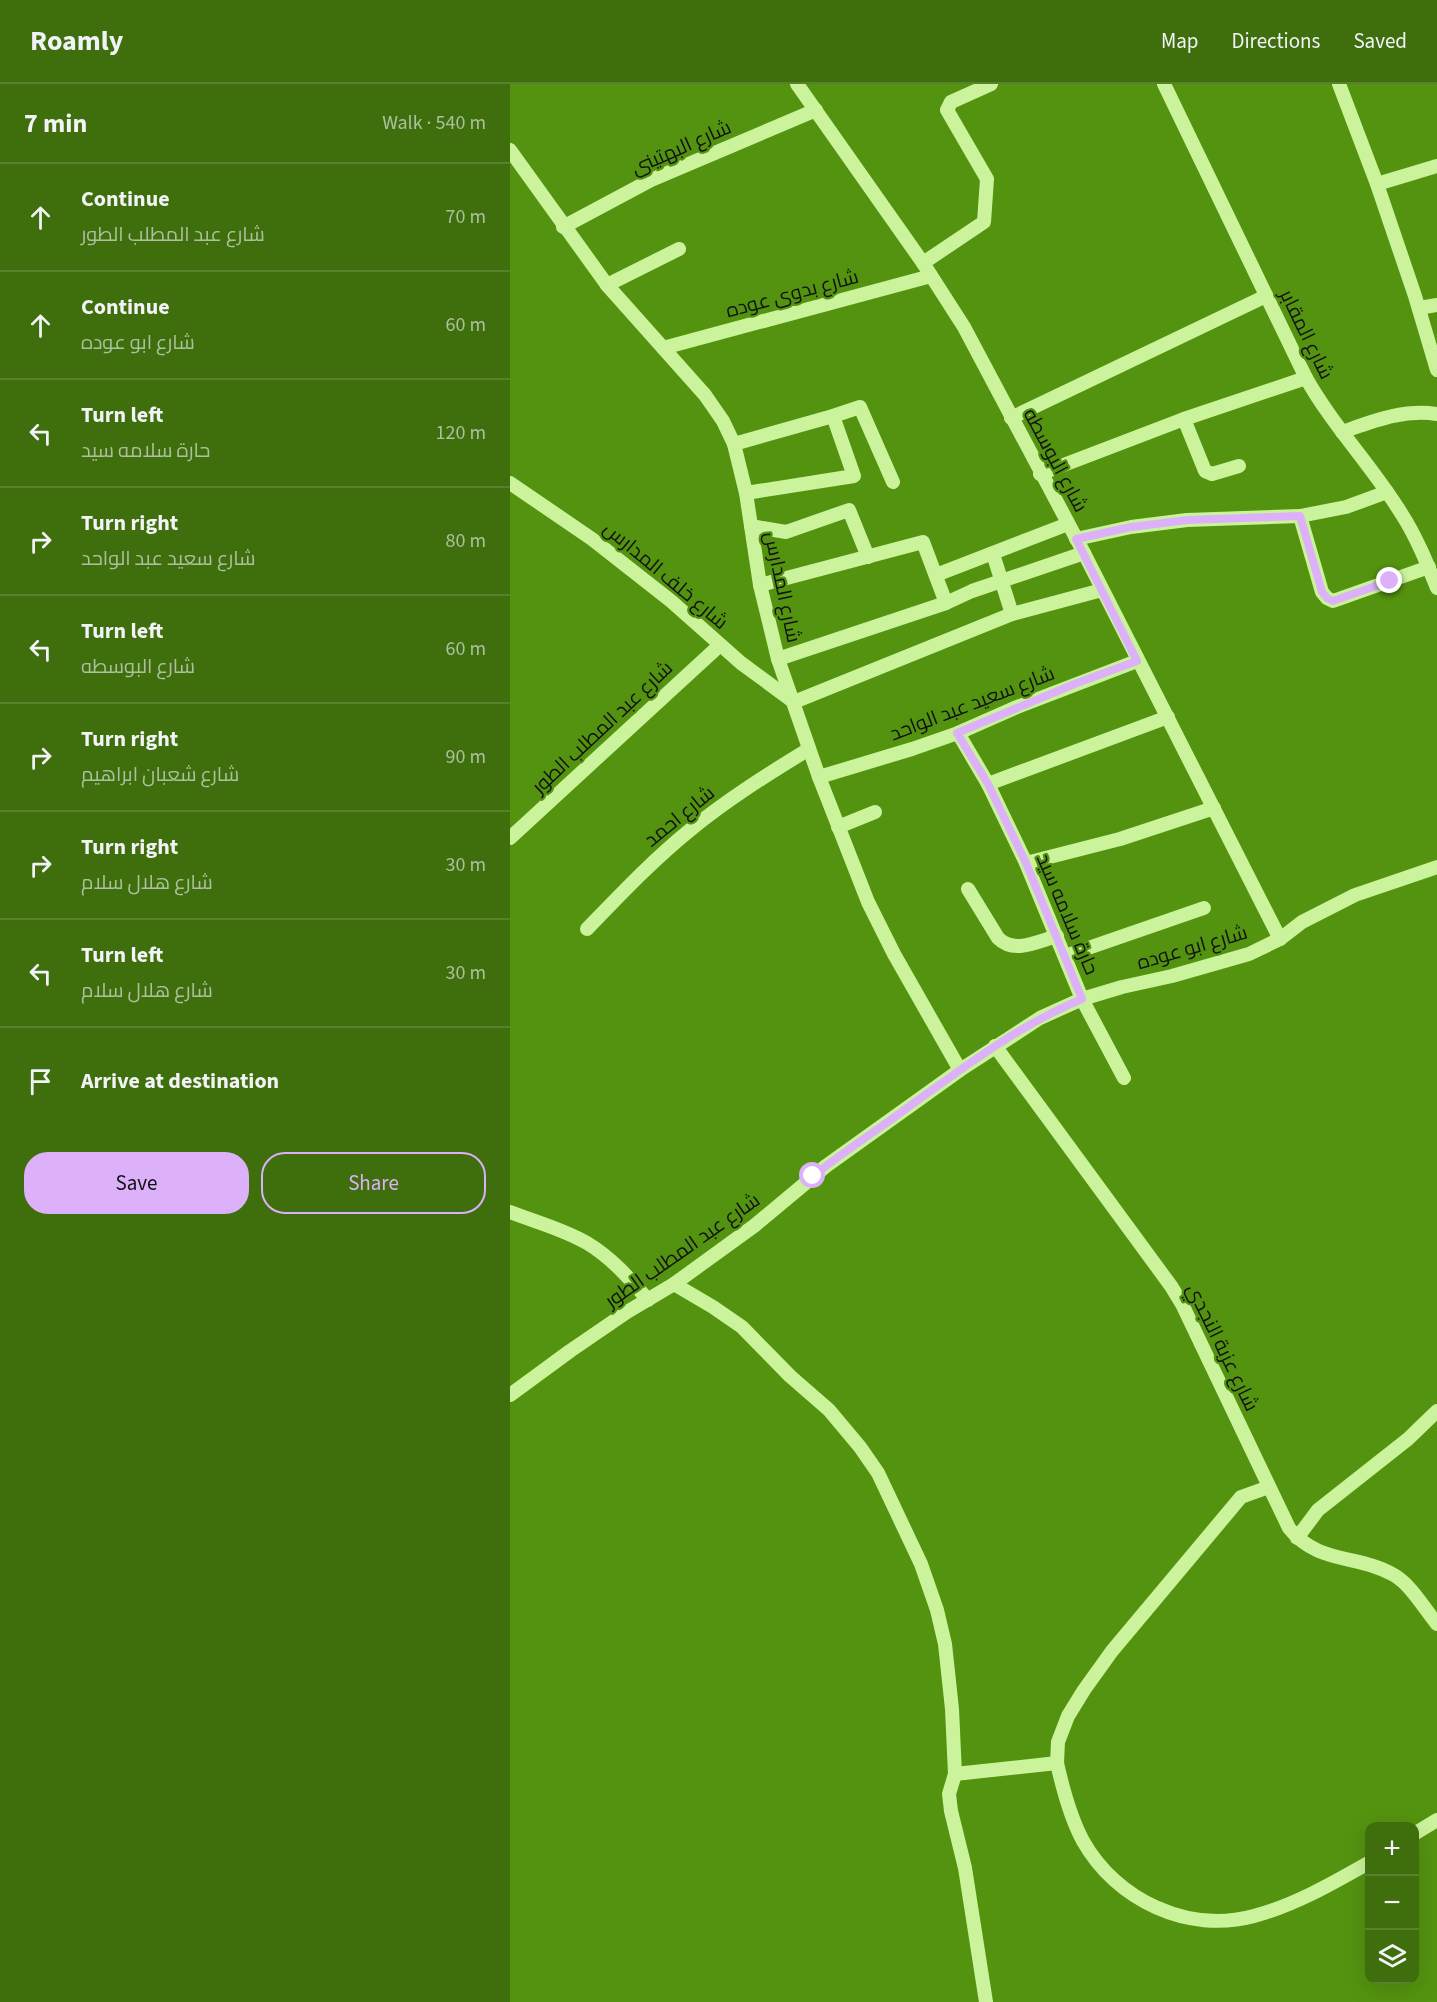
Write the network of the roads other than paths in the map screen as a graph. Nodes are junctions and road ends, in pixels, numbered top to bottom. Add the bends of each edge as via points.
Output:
1 (797, 84) edge
2 (991, 84) edge
3 (1164, 84) edge
4 (1355, 84) edge
5 (1340, 87) edge
6 (816, 110) junction
7 (510, 150) edge
8 (1437, 166) edge
9 (1377, 184) junction
10 (563, 227) junction
11 (679, 249) dead end
12 (923, 263) junction
13 (931, 276) junction
14 (607, 285) junction
15 (1266, 296) junction
16 (1437, 305) edge
17 (1419, 308) junction
18 (663, 348) junction
19 (1437, 370) edge
20 (1306, 378) junction
21 (1437, 414) edge
22 (833, 417) junction
23 (1011, 418) junction
24 (1184, 419) junction
25 (1342, 432) junction
26 (734, 444) junction
27 (1239, 466) dead end
28 (1040, 474) junction
29 (893, 482) dead end
30 (510, 483) edge
31 (516, 492) edge
32 (1387, 492) junction
33 (746, 493) junction
34 (1300, 516) junction
35 (1068, 524) junction
36 (751, 526) junction
37 (1076, 539) junction
38 (993, 554) junction
39 (1084, 554) junction
40 (868, 557) junction
41 (1428, 567) junction
42 (936, 575) junction
43 (1001, 581) junction
44 (760, 585) junction
45 (1437, 587) edge
46 (1102, 590) junction
47 (946, 603) junction
48 (1012, 614) junction
49 (720, 645) junction
50 (778, 659) junction
51 (1137, 661) junction
52 (794, 702) junction
53 (1168, 717) junction
54 (957, 733) junction
55 (809, 749) junction
56 (819, 777) junction
57 (988, 784) junction
58 (1214, 808) junction
59 (876, 812) dead end
60 (838, 827) junction
61 (510, 838) edge
62 (1026, 863) junction
63 (1437, 867) edge
64 (969, 889) dead end
65 (1204, 908) dead end
66 (587, 929) dead end
67 (1057, 936) junction
68 (1280, 939) junction
69 (1065, 956) junction
70 (1082, 999) junction
71 (995, 1046) junction
72 (960, 1070) junction
73 (1124, 1078) dead end
74 (510, 1212) edge
75 (674, 1284) junction
76 (648, 1300) junction
77 (510, 1395) edge
78 (1437, 1411) edge
79 (1269, 1487) junction
80 (1297, 1539) junction
81 (1437, 1624) edge
82 (1058, 1763) junction
83 (955, 1774) junction
84 (1437, 1820) edge
85 (1419, 1831) edge
86 (1365, 1865) edge
87 (986, 2002) edge

1 - 6 street, شارع البوسطه
2 - 12 street via 951,102 948,110 987,179 986,218
3 - 15 street, شارع المقابر
4 - 5 street
5 - 9 street
6 - 10 street, شارع البهتينى via 651,180
6 - 12 street, شارع البوسطه
7 - 10 street, شارع المدارس
8 - 9 street
9 - 17 street
10 - 14 street, شارع المدارس
11 - 14 street
12 - 13 street, شارع البوسطه
13 - 18 street, شارع بدوى عوده
13 - 23 street, شارع البوسطه via 964,327
14 - 18 street, شارع المدارس
15 - 20 street, شارع المقابر
15 - 23 street
16 - 17 street
17 - 19 street
18 - 26 street, شارع المدارس via 705,395
20 - 24 street
20 - 25 street, شارع المقابر
21 - 25 street via 1402,413
22 - 26 street
22 - 29 street via 860,407
22 - 33 street via 854,476
23 - 28 street, شارع البوسطه
24 - 27 street via 1205,471 1212,474
24 - 28 street
25 - 32 street, شارع المقابر
26 - 33 street, شارع المدارس
28 - 35 street, شارع البوسطه
30 - 31 street, شارع خلف المدارس
31 - 49 street, شارع خلف المدارس via 592,539
32 - 34 street via 1346,507
32 - 41 street, شارع المقابر
33 - 36 street, شارع المدارس
34 - 37 street via 1187,520
34 - 41 street via 1322,592 1330,600
35 - 37 street, شارع البوسطه
35 - 38 street
36 - 40 street via 786,532 849,510
36 - 44 street, شارع المدارس
37 - 39 street, شارع البوسطه
38 - 42 street
38 - 43 street
39 - 43 street
39 - 46 street, شارع البوسطه
40 - 42 street via 923,542
40 - 44 street
41 - 45 street, شارع المقابر
42 - 47 street
43 - 47 street
43 - 48 street
44 - 50 street, شارع المدارس
46 - 48 street
46 - 51 street, شارع البوسطه
47 - 50 street
48 - 52 street
49 - 52 street, شارع خلف المدارس
49 - 61 street, شارع عبد المطلب الطور
50 - 52 street, شارع المدارس
51 - 53 street, شارع البوسطه
51 - 54 street, شارع سعيد عبد الواحد
52 - 55 street, شارع المدارس
53 - 57 street
53 - 58 street, شارع البوسطه
54 - 56 street, شارع سعيد عبد الواحد
54 - 57 street, حارة سلامه سيد
55 - 56 street, شارع المدارس
55 - 66 street, شارع احمد via 690,830
56 - 60 street, شارع المدارس
57 - 62 street, حارة سلامه سيد
58 - 62 street via 1120,839
58 - 68 street, شارع البوسطه
59 - 60 street
60 - 72 street, شارع المدارس via 879,923
62 - 67 street, حارة سلامه سيد
63 - 68 street, شارع ابو عوده via 1355,895 1302,922
64 - 67 street via 1003,944 1013,948
65 - 69 street
67 - 69 street, حارة سلامه سيد
68 - 70 street, شارع ابو عوده via 1250,954
69 - 70 street, حارة سلامه سيد
70 - 71 street, شارع ابو عوده via 1040,1018
70 - 73 street, حارة سلامه سيد
71 - 72 street, شارع ابو عوده
71 - 79 street, شارع عزبة النجدي via 1171,1286
72 - 75 street, شارع عبد المطلب الطور via 826,1166 754,1226
74 - 76 street via 587,1243 610,1259
75 - 76 street, شارع عبد المطلب الطور
75 - 83 street via 742,1328 829,1410 878,1473 921,1564 937,1610 948,1667
76 - 77 street, شارع عبد المطلب الطور
78 - 80 street via 1318,1510
79 - 80 street, شارع عزبة النجدي
79 - 82 street via 1241,1497 1112,1651 1068,1716 1058,1742
80 - 81 street via 1326,1555 1396,1576
82 - 83 street
82 - 86 street via 1066,1802 1083,1841 1102,1867 1149,1905 1180,1917 1218,1922 1252,1917 1307,1896
83 - 87 street via 949,1794 951,1811 965,1868
84 - 85 street

